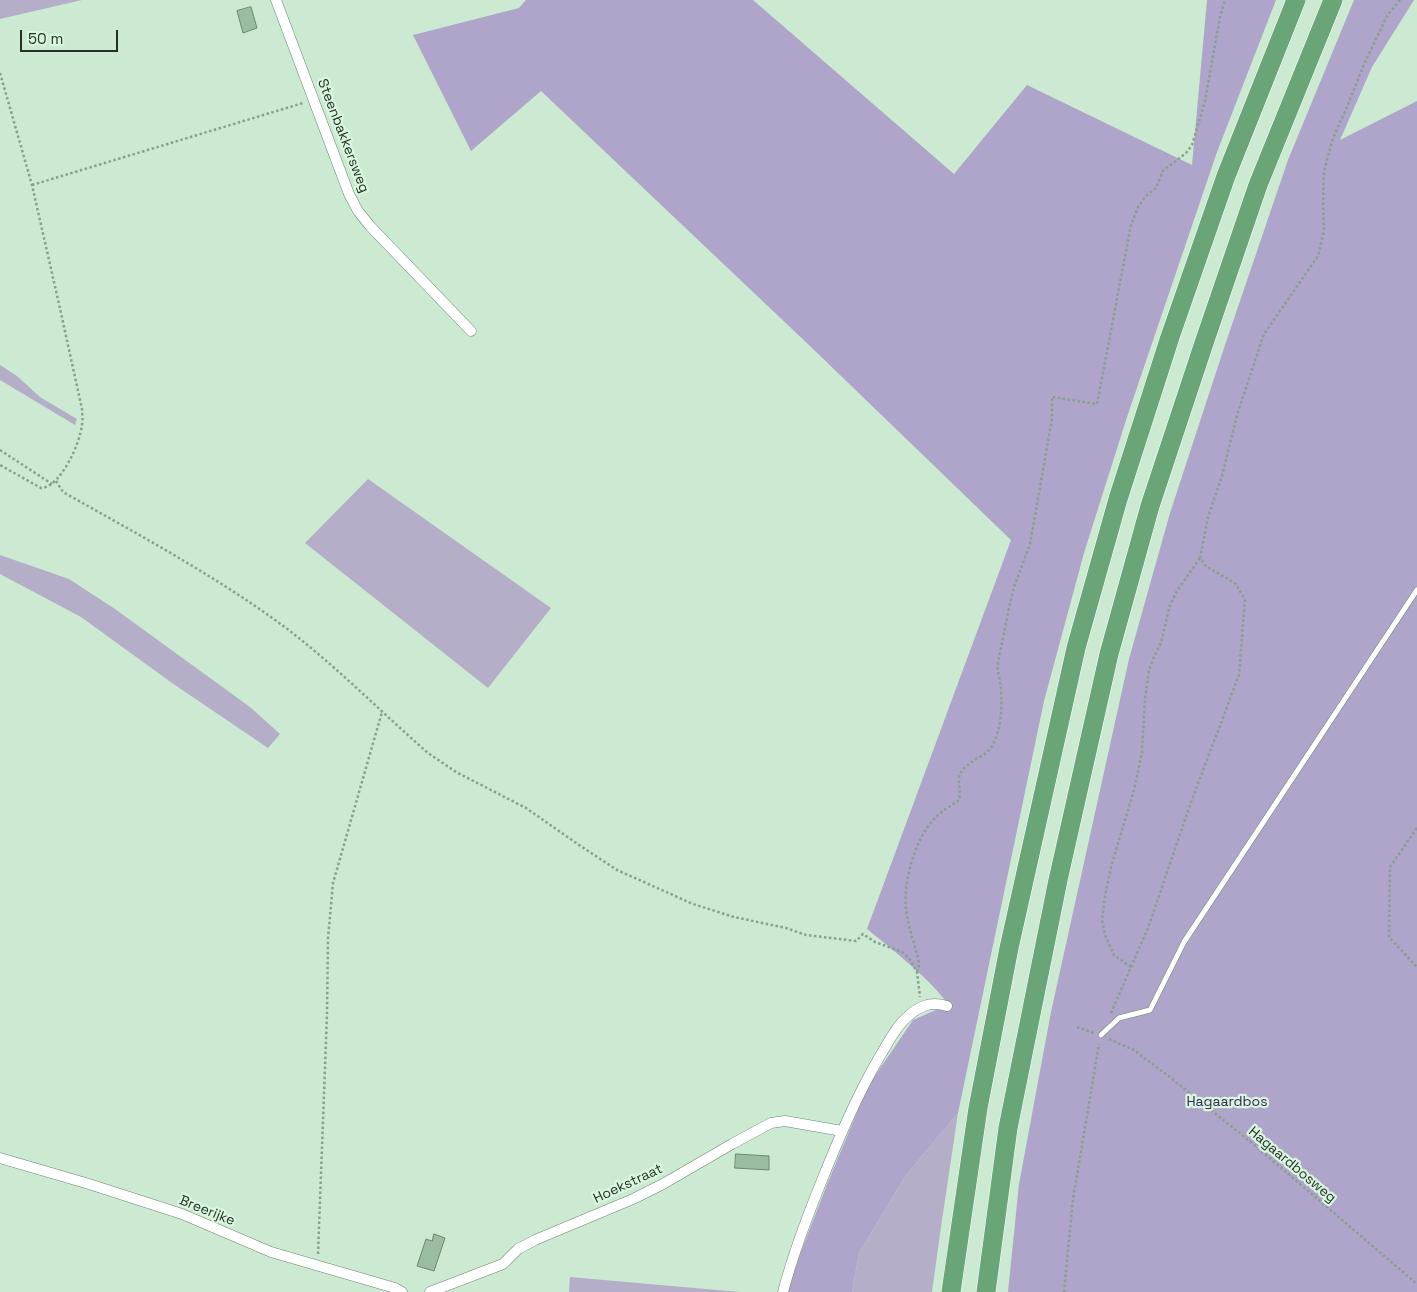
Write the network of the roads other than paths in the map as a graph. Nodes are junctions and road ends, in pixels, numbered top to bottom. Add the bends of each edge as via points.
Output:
1 (276, 0) edge
2 (1296, 0) edge
3 (1333, 0) edge
4 (471, 331) dead end
5 (1417, 590) edge
6 (947, 1006) dead end
7 (1100, 1035) road end
8 (842, 1131) junction
9 (0, 1158) edge
10 (402, 1292) edge
11 (430, 1292) edge
12 (783, 1292) edge
13 (951, 1292) edge
14 (986, 1292) edge

1 - 4 street, Steenbakkersweg via 358,212
2 - 13 highway via 1226,176 1170,337 1118,499 1076,648 1009,948 978,1108
3 - 14 highway via 1258,185 1150,506 1109,654 1058,880 1008,1128
5 - 7 lane via 1184,942 1150,1010 1120,1018
6 - 8 street via 931,1003 906,1018 874,1067
8 - 11 street, Hoekstraat via 786,1121 771,1123 633,1199 535,1240 518,1249 503,1264
8 - 12 street via 812,1204
9 - 10 street, Breerijke via 182,1214 271,1252

